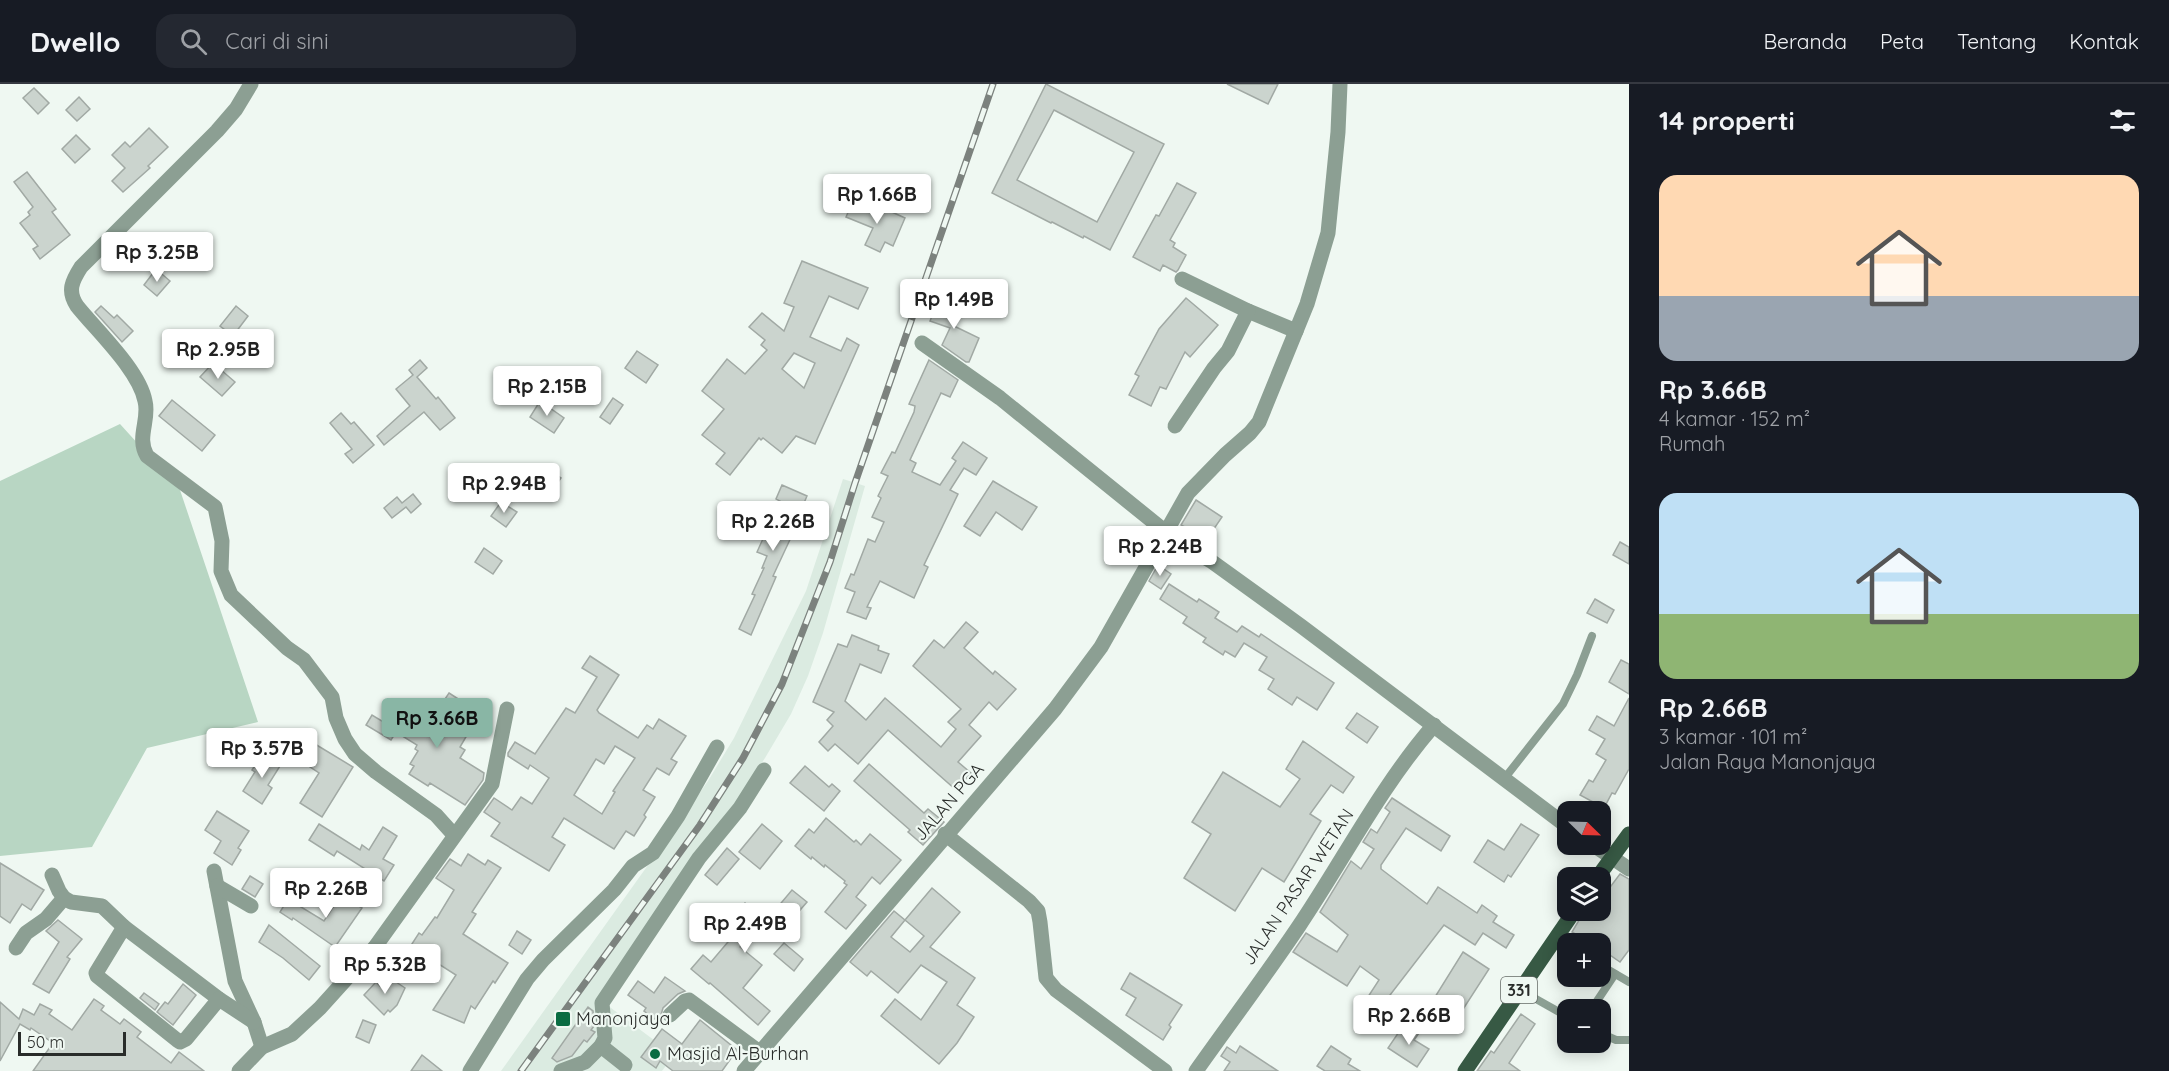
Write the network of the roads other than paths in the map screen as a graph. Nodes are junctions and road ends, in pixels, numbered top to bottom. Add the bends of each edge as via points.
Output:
1 (251, 84) edge
2 (1340, 84) edge
3 (1182, 279) dead end
4 (1248, 311) junction
5 (1296, 331) junction
6 (922, 343) dead end
7 (1175, 426) dead end
8 (1162, 536) junction
9 (1592, 636) dead end
10 (507, 709) dead end
11 (1434, 725) junction
12 (717, 747) dead end
13 (764, 770) dead end
14 (1504, 780) junction
15 (1557, 819) edge
16 (945, 834) junction
17 (1629, 834) edge
18 (454, 835) junction
19 (1607, 855) edge
20 (1611, 858) junction
21 (1605, 867) edge
22 (1629, 869) edge
23 (52, 875) dead end
24 (64, 898) junction
25 (251, 906) dead end
26 (124, 927) junction
27 (1557, 947) edge
28 (16, 948) dead end
29 (1611, 971) edge
30 (1616, 974) junction
31 (1629, 982) edge
32 (1520, 990) junction
33 (219, 999) junction
34 (1599, 999) edge
35 (1557, 1011) edge
36 (670, 1015) dead end
37 (255, 1022) junction
38 (1611, 1038) edge
39 (1629, 1040) edge
40 (601, 1046) junction
41 (262, 1047) junction
42 (761, 1053) junction
43 (625, 1069) edge
44 (239, 1071) edge
45 (470, 1071) edge
46 (561, 1071) edge
47 (744, 1071) edge
48 (1165, 1071) edge
49 (1196, 1071) edge
50 (1465, 1071) edge

1 - 18 street via 217,131 81,267 72,284 72,296 140,385 146,408 141,444 147,456 215,507 222,541 221,571 231,595 304,660 332,697 340,729 355,754 436,815
2 - 5 street, JALAN PGA via 1328,232
3 - 4 street
4 - 5 street
4 - 7 street via 1228,351
5 - 8 street, JALAN PGA via 1259,422 1188,493
6 - 8 street via 1000,398
8 - 11 street via 1229,574
8 - 16 street, JALAN PGA via 1101,647 1055,709
9 - 14 lane via 1563,704
10 - 18 street via 494,778
11 - 14 street
11 - 49 street, JALAN PASAR WETAN via 1394,777 1299,926
12 - 45 street via 652,853 633,866 527,979
13 - 40 street via 740,808 699,858 602,1003 605,1038
14 - 15 street
16 - 42 street, JALAN PGA
16 - 48 street via 1038,911 1046,978 1056,990
17 - 20 main road
18 - 41 street via 348,979 292,1034
19 - 20 street
20 - 21 main road
20 - 22 street
23 - 24 street
24 - 26 street via 102,906
24 - 28 street via 46,919 26,933
25 - 37 street via 216,879 235,981
26 - 33 street
26 - 33 street via 97,976 177,1040 186,1039
27 - 32 main road, 331
29 - 30 lane
30 - 31 lane
30 - 34 lane
32 - 35 lane
32 - 50 main road, 331
33 - 37 street
36 - 42 street via 689,1000
37 - 41 street
38 - 39 lane
40 - 43 street
40 - 46 street via 585,1062
41 - 44 street
42 - 47 street, JALAN PGA

